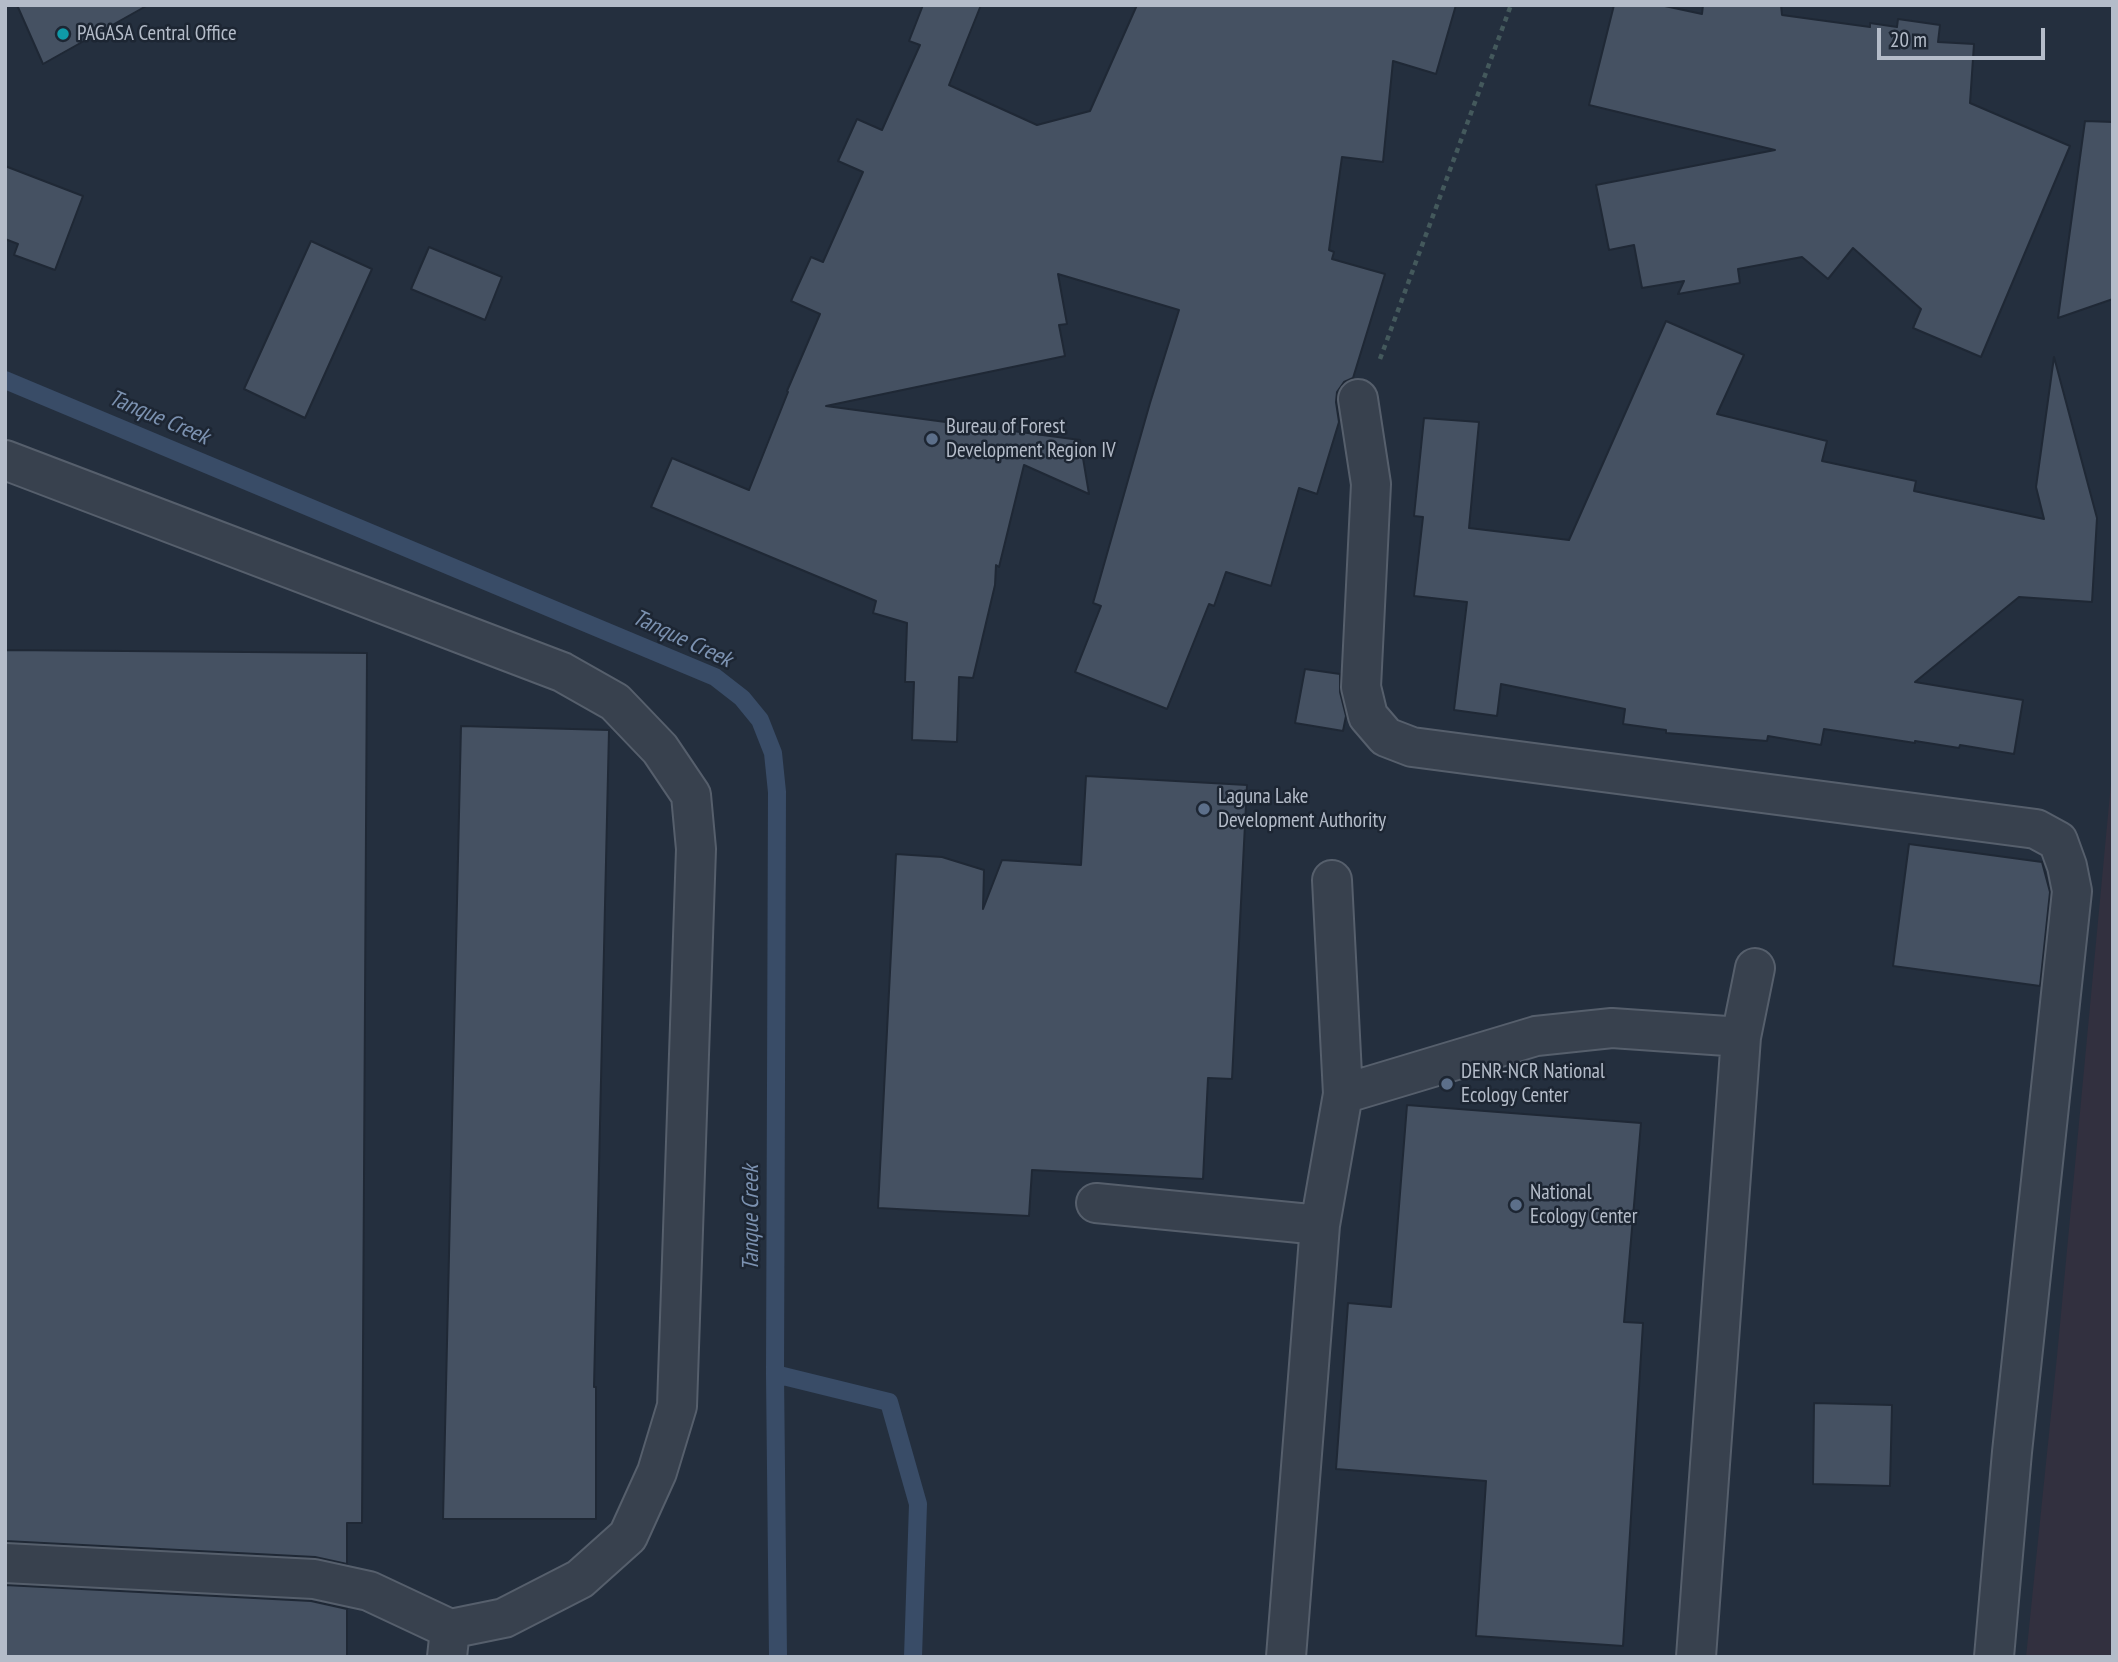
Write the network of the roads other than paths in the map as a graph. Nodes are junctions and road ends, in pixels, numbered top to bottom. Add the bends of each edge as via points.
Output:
1 (1358, 399) road end
2 (5, 460) edge
3 (1332, 880) dead end
4 (1755, 968) dead end
5 (1741, 1037) junction
6 (1343, 1094) junction
7 (1096, 1203) dead end
8 (1320, 1226) junction
9 (5, 1563) edge
10 (449, 1643) edge
11 (1286, 1657) edge
12 (1696, 1657) edge
13 (1994, 1657) edge

1 - 13 lane via 1371,484 1360,687 1368,716 1386,737 1412,747 2036,829 2058,841 2072,891
2 - 10 lane via 562,672 615,702 660,748 691,795 696,849 677,1406 657,1472 628,1536 580,1579
3 - 6 lane
4 - 5 lane
5 - 6 lane via 1612,1028 1536,1036
5 - 12 lane
6 - 8 lane
7 - 8 lane
8 - 11 lane
9 - 10 lane via 314,1579 369,1591

